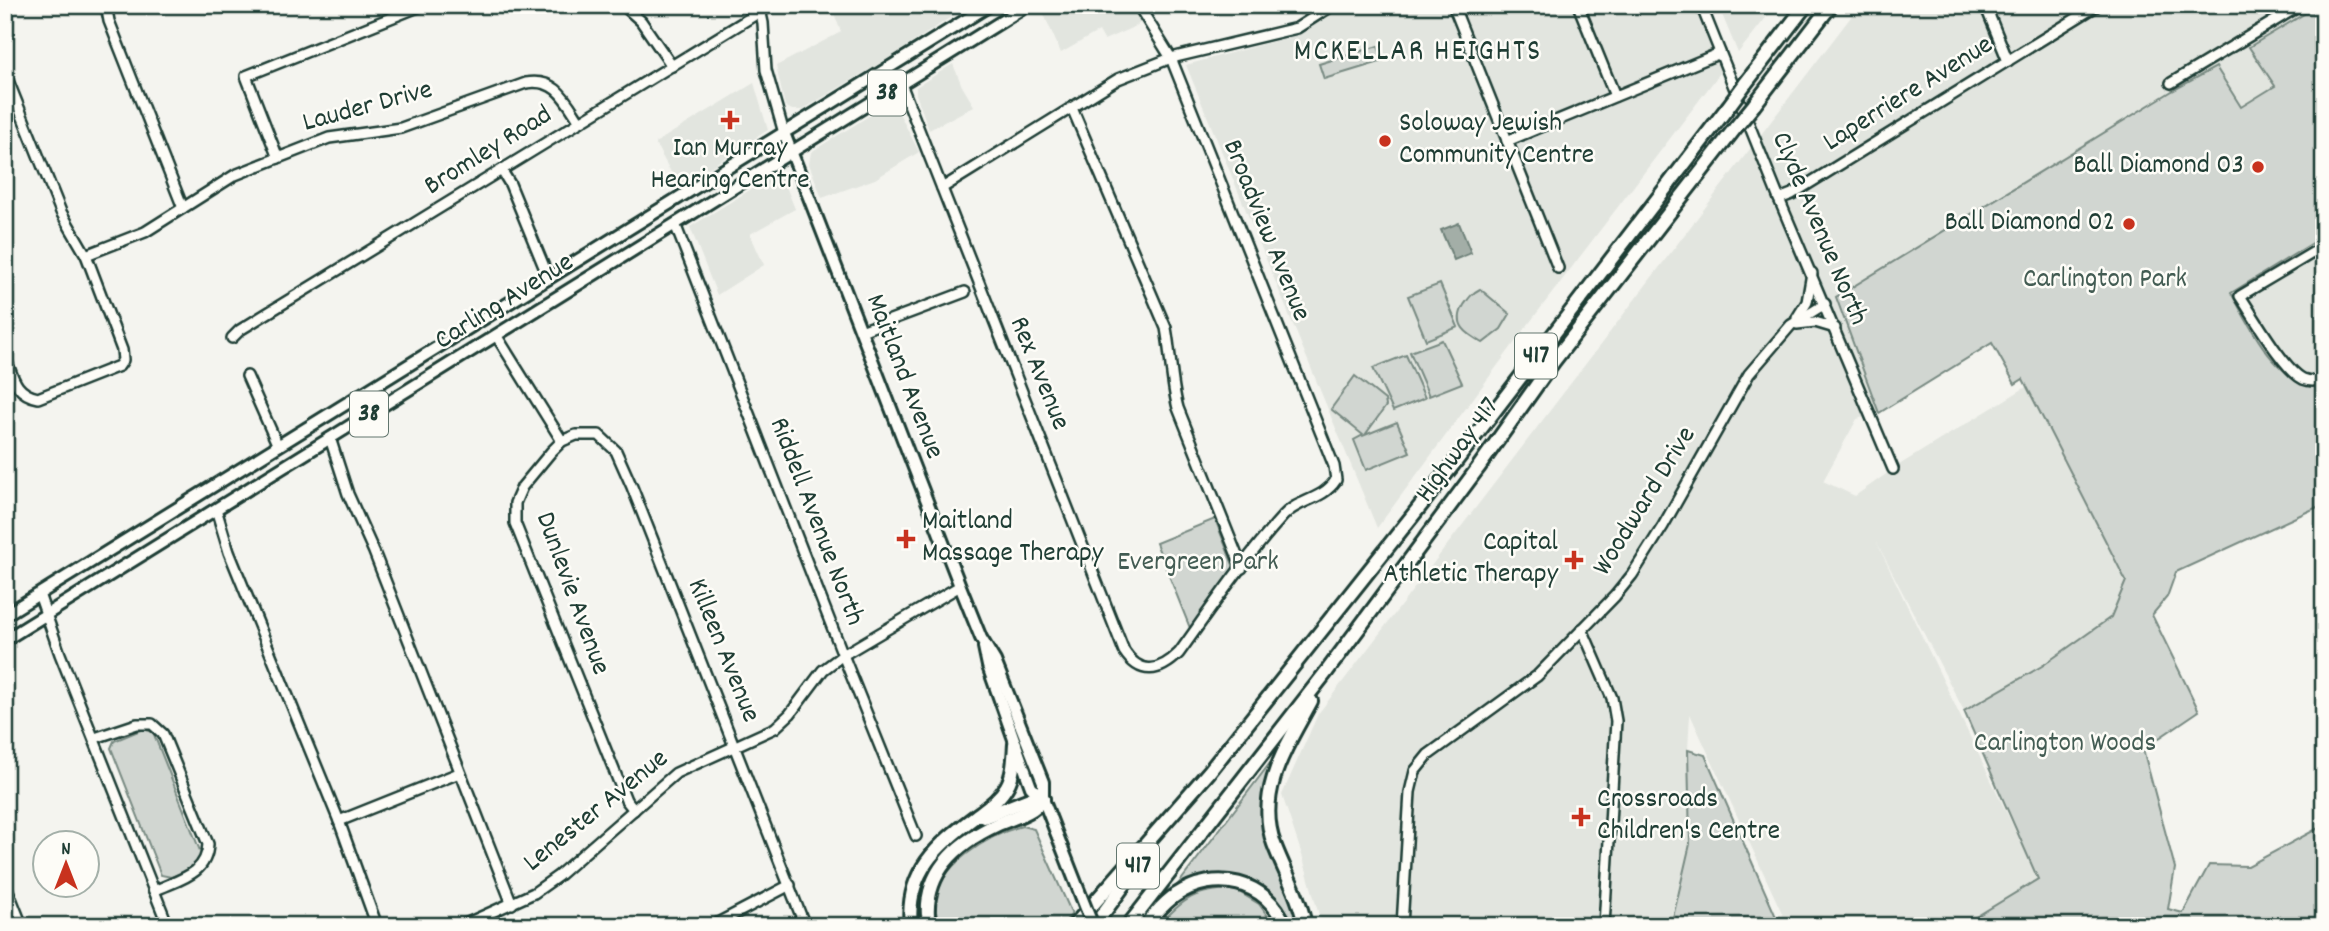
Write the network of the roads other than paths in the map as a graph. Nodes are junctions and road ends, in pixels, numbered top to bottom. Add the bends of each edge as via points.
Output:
1 (106, 5) edge
2 (424, 5) edge
3 (623, 5) edge
4 (771, 5) edge
5 (990, 5) edge
6 (1028, 5) edge
7 (1138, 5) edge
8 (1334, 5) edge
9 (1454, 5) edge
10 (1578, 5) edge
11 (1701, 5) edge
12 (1805, 5) edge
13 (1831, 5) edge
14 (1985, 5) edge
15 (2098, 5) edge
16 (2301, 5) edge
17 (2087, 8) edge
18 (759, 9) edge
19 (1720, 53) junction
20 (1171, 58) junction
21 (2008, 61) junction
22 (672, 66) junction
23 (5, 73) edge
24 (2171, 83) dead end
25 (901, 84) junction
26 (1615, 96) junction
27 (1072, 108) junction
28 (580, 121) junction
29 (784, 133) junction
30 (1507, 141) junction
31 (790, 151) junction
32 (278, 158) junction
33 (502, 171) junction
34 (942, 188) junction
35 (1779, 199) junction
36 (183, 208) junction
37 (675, 224) junction
38 (2324, 246) edge
39 (86, 255) junction
40 (1558, 268) dead end
41 (1812, 273) junction
42 (549, 279) junction
43 (965, 292) dead end
44 (1825, 304) junction
45 (1791, 325) junction
46 (1835, 328) junction
47 (860, 331) junction
48 (496, 335) junction
49 (232, 338) dead end
50 (5, 356) edge
51 (247, 376) dead end
52 (2324, 379) edge
53 (330, 438) junction
54 (562, 441) junction
55 (278, 446) junction
56 (1893, 469) dead end
57 (216, 509) junction
58 (1242, 568) junction
59 (960, 586) junction
60 (39, 594) junction
61 (5, 615) edge
62 (46, 615) junction
63 (1582, 629) junction
64 (981, 638) junction
65 (5, 640) edge
66 (843, 655) junction
67 (1327, 671) junction
68 (95, 738) junction
69 (1015, 744) junction
70 (735, 746) junction
71 (459, 773) junction
72 (1043, 799) junction
73 (1181, 807) junction
74 (634, 810) junction
75 (338, 821) junction
76 (951, 835) junction
77 (916, 836) dead end
78 (5, 883) edge
79 (790, 885) junction
80 (154, 891) junction
81 (512, 904) junction
82 (22, 926) edge
83 (168, 926) edge
84 (377, 926) edge
85 (462, 926) edge
86 (712, 926) edge
87 (805, 926) edge
88 (911, 926) edge
89 (929, 926) edge
90 (1074, 926) edge
91 (1094, 926) edge
92 (1128, 926) edge
93 (1144, 926) edge
94 (1285, 926) edge
95 (1305, 926) edge
96 (1402, 926) edge
97 (1604, 926) edge

1 - 36 street
2 - 32 street via 246,76
3 - 22 street via 641,21
4 - 18 street, Bromley Road
5 - 29 main road, Carling Avenue / 38
6 - 25 main road, Carling Avenue / 38
7 - 20 street, Broadview Avenue
8 - 20 street via 1297,28
9 - 30 street
10 - 26 street
11 - 19 street, Clyde Avenue North
12 - 73 highway, 417, bridge via 1455,461
13 - 67 highway, Highway 417 / 417, bridge via 1553,362
14 - 21 street
15 - 17 street, Laperriere Avenue
16 - 24 street
17 - 21 street, Laperriere Avenue
18 - 22 street, Bromley Road
18 - 29 street via 772,100
19 - 26 street
19 - 35 street, Clyde Avenue North
20 - 27 street via 1118,79
20 - 58 street, Broadview Avenue via 1336,480 1316,499 1285,513
21 - 35 street, Laperriere Avenue
22 - 28 street, Bromley Road
23 - 39 street via 61,212
25 - 31 main road, Carling Avenue / 38
25 - 34 street, Rex Avenue
26 - 30 street
27 - 34 street
27 - 58 street via 1166,328 1178,408
28 - 32 street, Lauder Drive via 558,90 540,81 401,128 329,138
28 - 33 street, Bromley Road
29 - 31 main road, Maitland Avenue
29 - 42 main road, Carling Avenue / 38
30 - 40 street
31 - 37 main road, Carling Avenue / 38
31 - 47 main road, Maitland Avenue
32 - 36 street, Lauder Drive via 235,175
33 - 42 street
33 - 49 street, Bromley Road
34 - 58 street, Rex Avenue via 1131,663 1147,669 1164,666 1179,653
35 - 41 street, Clyde Avenue North
36 - 39 street, Lauder Drive via 145,232
37 - 48 main road, Carling Avenue / 38
37 - 66 street, Riddell Avenue North
38 - 52 street via 2240,296 2301,378
39 - 50 street via 122,349 119,366 38,398 18,387
41 - 44 street, Clyde Avenue North
41 - 45 street via 1807,302
42 - 55 main road, Carling Avenue / 38
43 - 47 street
44 - 45 street, Woodward Drive
44 - 46 street, Clyde Avenue North
45 - 46 street via 1815,322
45 - 63 street, Woodward Drive via 1749,374 1632,575
46 - 56 street, Clyde Avenue North
47 - 59 main road, Maitland Avenue
48 - 53 main road, Carling Avenue / 38
48 - 54 street
51 - 55 street
53 - 57 main road, Carling Avenue / 38
53 - 71 street
54 - 70 street, Killeen Avenue via 576,435 599,435 616,451
54 - 74 street, Dunlevie Avenue via 522,487 515,503 515,523 626,800
55 - 60 main road, Carling Avenue / 38
57 - 62 main road, Carling Avenue / 38
57 - 75 street via 229,552
59 - 64 main road, Maitland Avenue
59 - 66 street, Lenester Avenue
60 - 61 main road, Carling Avenue / 38
60 - 62 street
62 - 65 main road, Carling Avenue / 38
62 - 68 street
63 - 96 street, Woodward Drive via 1537,676 1428,755 1415,771
63 - 97 street via 1612,698 1616,721
64 - 69 main road, Maitland Avenue
64 - 72 main road, Maitland Avenue via 995,661 1043,782
66 - 70 street, Lenester Avenue via 822,670 775,728
66 - 77 street, Riddell Avenue North
67 - 92 highway, Highway 417 / 417
67 - 95 highway via 1283,754 1268,803 1273,843
68 - 80 street
68 - 80 street via 137,724 152,724 163,734 208,844 208,859 197,872
69 - 72 main road, Maitland Avenue via 1031,787
69 - 76 highway via 1007,788
70 - 74 street, Lenester Avenue via 676,773
70 - 79 street, Killeen Avenue
71 - 75 street
71 - 81 street
72 - 76 highway via 1032,798 993,813
72 - 89 highway via 1036,808 967,842 942,866 927,895
72 - 91 main road, Maitland Avenue, bridge
73 - 90 highway
73 - 91 highway, 417
74 - 81 street, Lenester Avenue via 558,876
75 - 84 street
76 - 88 highway via 922,868 911,897
78 - 82 street
79 - 86 street
79 - 87 street, Killeen Avenue
80 - 83 street
81 - 85 street, Lenester Avenue
93 - 94 highway via 1173,896 1197,883 1222,879 1259,892 1275,907

